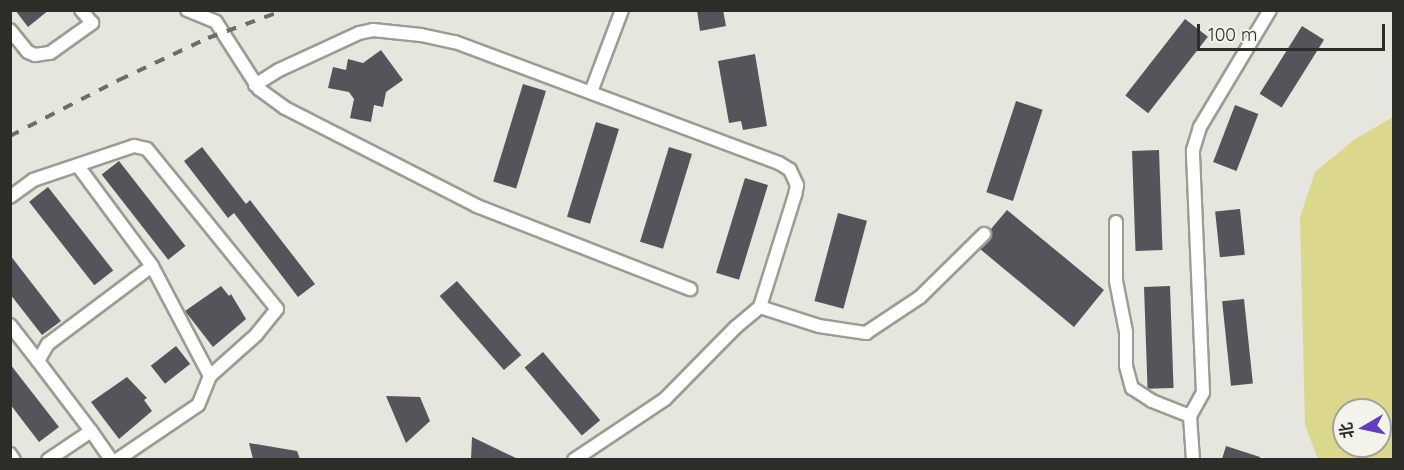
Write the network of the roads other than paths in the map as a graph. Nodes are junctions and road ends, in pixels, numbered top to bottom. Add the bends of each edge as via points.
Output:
1 (81, 10) edge
2 (187, 10) edge
3 (622, 10) edge
4 (1270, 10) edge
5 (10, 30) edge
6 (255, 85) junction
7 (591, 92) junction
8 (78, 166) junction
9 (10, 197) edge
10 (1116, 222) dead end
11 (984, 234) dead end
12 (152, 266) junction
13 (690, 289) dead end
14 (760, 308) junction
15 (10, 325) edge
16 (38, 361) junction
17 (210, 376) junction
18 (1190, 416) junction
19 (91, 431) junction
20 (10, 454) edge
21 (15, 459) edge
22 (48, 459) edge
23 (111, 459) edge
24 (117, 459) edge
25 (574, 459) edge
26 (1193, 459) edge

1 - 5 street via 92,23 50,53 28,52
2 - 6 street via 216,22
3 - 7 street
4 - 18 street via 1200,128 1193,150 1203,393
6 - 7 street via 279,70 373,30 455,42
6 - 13 street via 285,108 477,206
7 - 14 street via 790,170 795,195
8 - 9 street via 33,180
8 - 12 street
8 - 17 street via 134,146 147,149 277,309 256,335
10 - 18 street via 1116,281 1132,388
11 - 14 street via 920,297 866,333 819,326
12 - 16 street via 48,344
12 - 17 street
14 - 25 street via 665,399
15 - 16 street
16 - 19 street
17 - 24 street via 198,405
18 - 26 street
19 - 22 street
19 - 23 street
20 - 21 street

